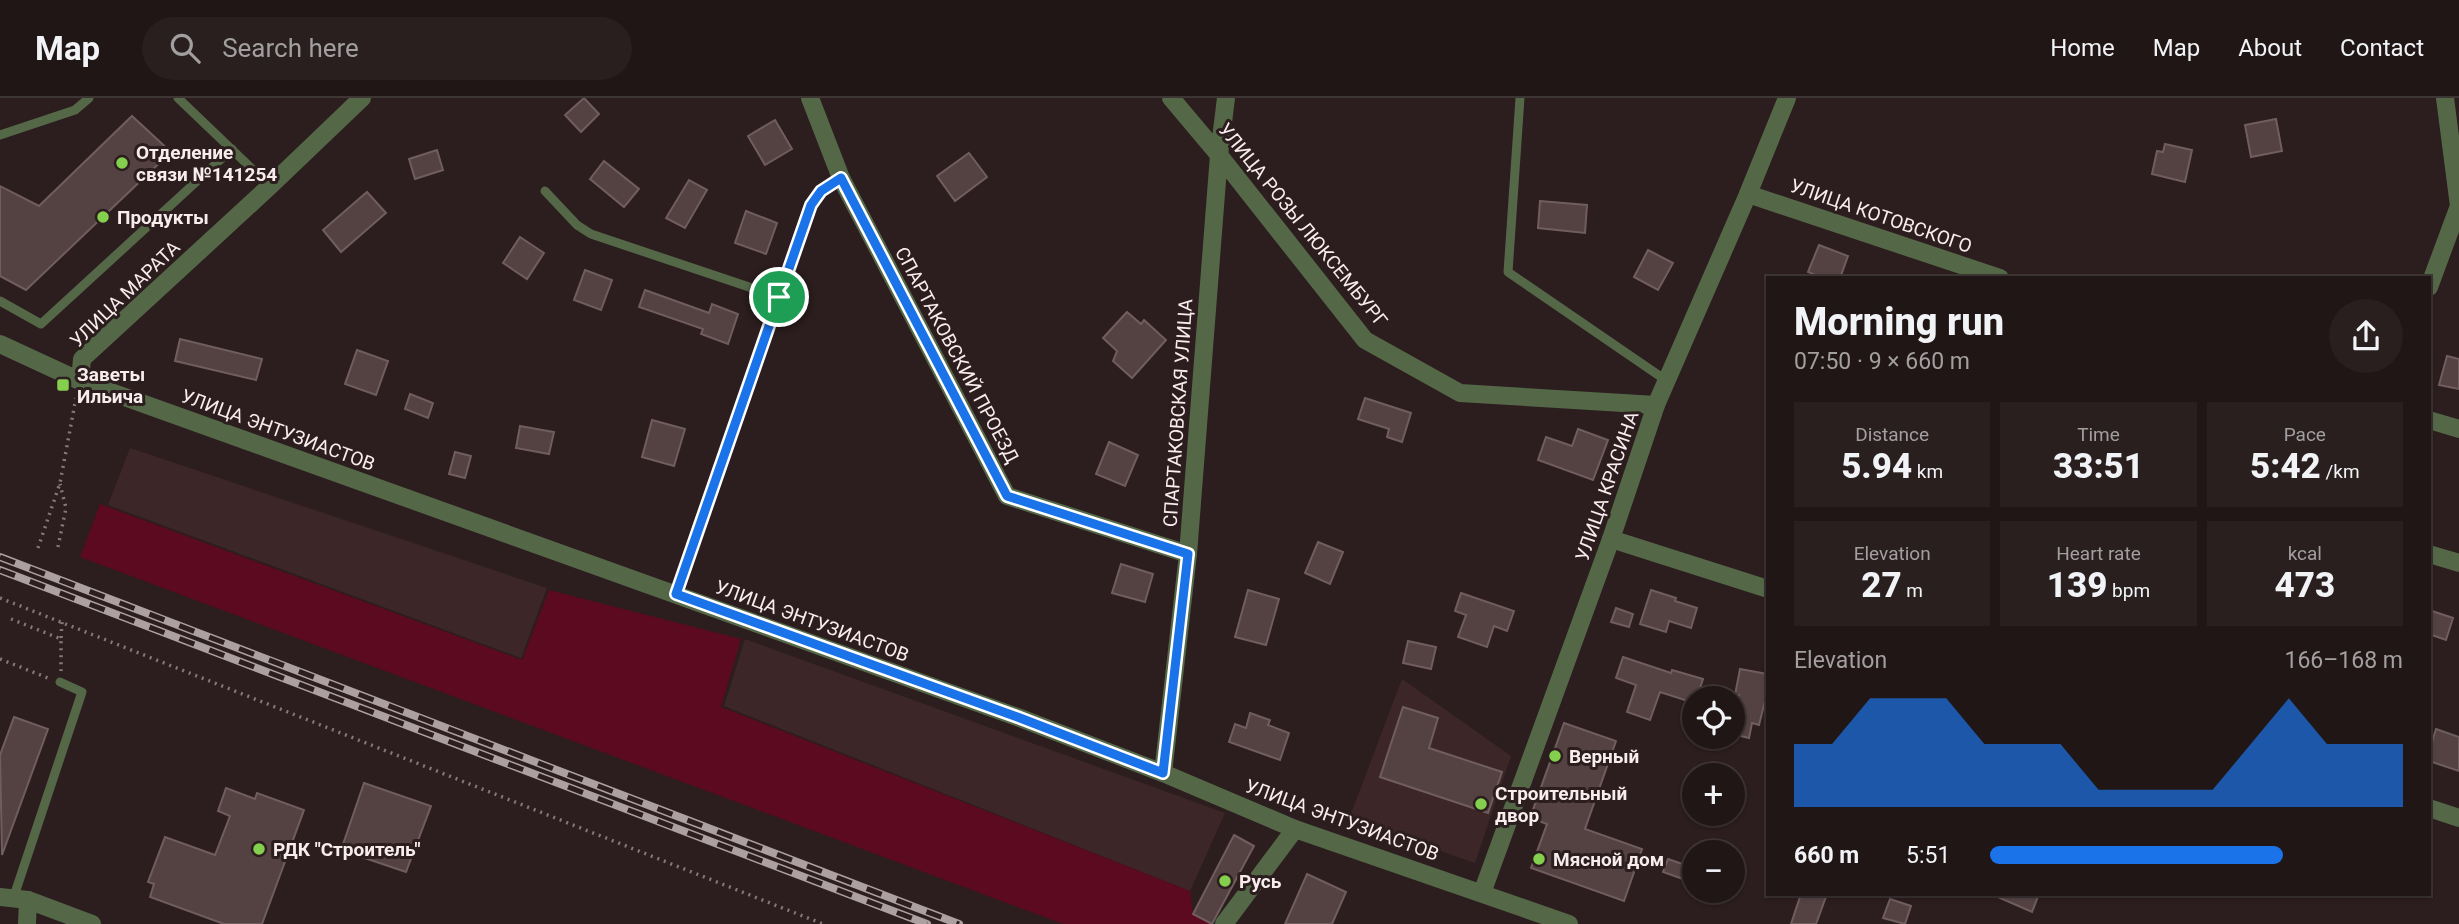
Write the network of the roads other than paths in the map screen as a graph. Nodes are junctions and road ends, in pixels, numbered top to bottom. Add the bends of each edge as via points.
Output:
1 (89, 98) edge
2 (178, 98) edge
3 (362, 98) edge
4 (810, 98) edge
5 (1171, 98) edge
6 (1226, 98) edge
7 (1520, 98) edge
8 (1787, 98) edge
9 (2445, 98) edge
10 (0, 135) edge
11 (232, 149) junction
12 (1219, 155) junction
13 (841, 178) junction
14 (270, 186) junction
15 (545, 191) dead end
16 (1748, 194) junction
17 (1994, 276) edge
18 (2431, 282) edge
19 (779, 297) junction
20 (0, 301) edge
21 (0, 344) edge
22 (80, 381) junction
23 (1667, 381) junction
24 (1656, 405) junction
25 (2431, 421) edge
26 (2459, 429) edge
27 (1611, 539) junction
28 (1188, 554) junction
29 (2431, 555) edge
30 (2459, 563) edge
31 (1766, 588) edge
32 (676, 594) junction
33 (61, 682) road end
34 (1163, 773) junction
35 (2431, 809) edge
36 (2459, 818) edge
37 (1295, 830) junction
38 (1482, 893) junction
39 (14, 898) edge
40 (27, 924) edge
41 (92, 924) edge
42 (1224, 924) edge
43 (1569, 924) edge

1 - 10 lane via 75,110
2 - 11 lane
3 - 14 street, УЛИЦА МАРАТА
4 - 13 street, СПАРТАКОВСКИЙ ПРОЕЗД
5 - 12 street, УЛИЦА РОЗЫ ЛЮКСЕМБУРГ
6 - 12 street, СПАРТАКОВСКАЯ УЛИЦА
7 - 23 lane via 1508,272
8 - 16 street, УЛИЦА КРАСИНА
9 - 18 street via 2459,206
11 - 14 lane
11 - 20 lane via 41,324
12 - 24 street, УЛИЦА РОЗЫ ЛЮКСЕМБУРГ via 1365,340 1460,393
12 - 28 street, СПАРТАКОВСКАЯ УЛИЦА
13 - 19 lane via 821,191 811,205
13 - 28 street, СПАРТАКОВСКИЙ ПРОЕЗД via 1007,496
14 - 22 street, УЛИЦА МАРАТА via 82,359
15 - 19 lane via 591,234
16 - 17 street, УЛИЦА КОТОВСКОГО
16 - 23 street, УЛИЦА КРАСИНА
19 - 32 lane
21 - 22 street, УЛИЦА ЭНТУЗИАСТОВ
22 - 32 street, УЛИЦА ЭНТУЗИАСТОВ
23 - 24 street, УЛИЦА КРАСИНА
24 - 27 street, УЛИЦА КРАСИНА
25 - 26 street
27 - 31 street
27 - 38 street, УЛИЦА КРАСИНА
28 - 34 street, СПАРТАКОВСКАЯ УЛИЦА
29 - 30 street
32 - 34 street, УЛИЦА ЭНТУЗИАСТОВ
33 - 39 lane via 82,692
34 - 37 street, УЛИЦА ЭНТУЗИАСТОВ
35 - 36 street
37 - 38 street, УЛИЦА ЭНТУЗИАСТОВ
37 - 42 street
38 - 43 street, УЛИЦА ЭНТУЗИАСТОВ
39 - 40 street
39 - 41 street

